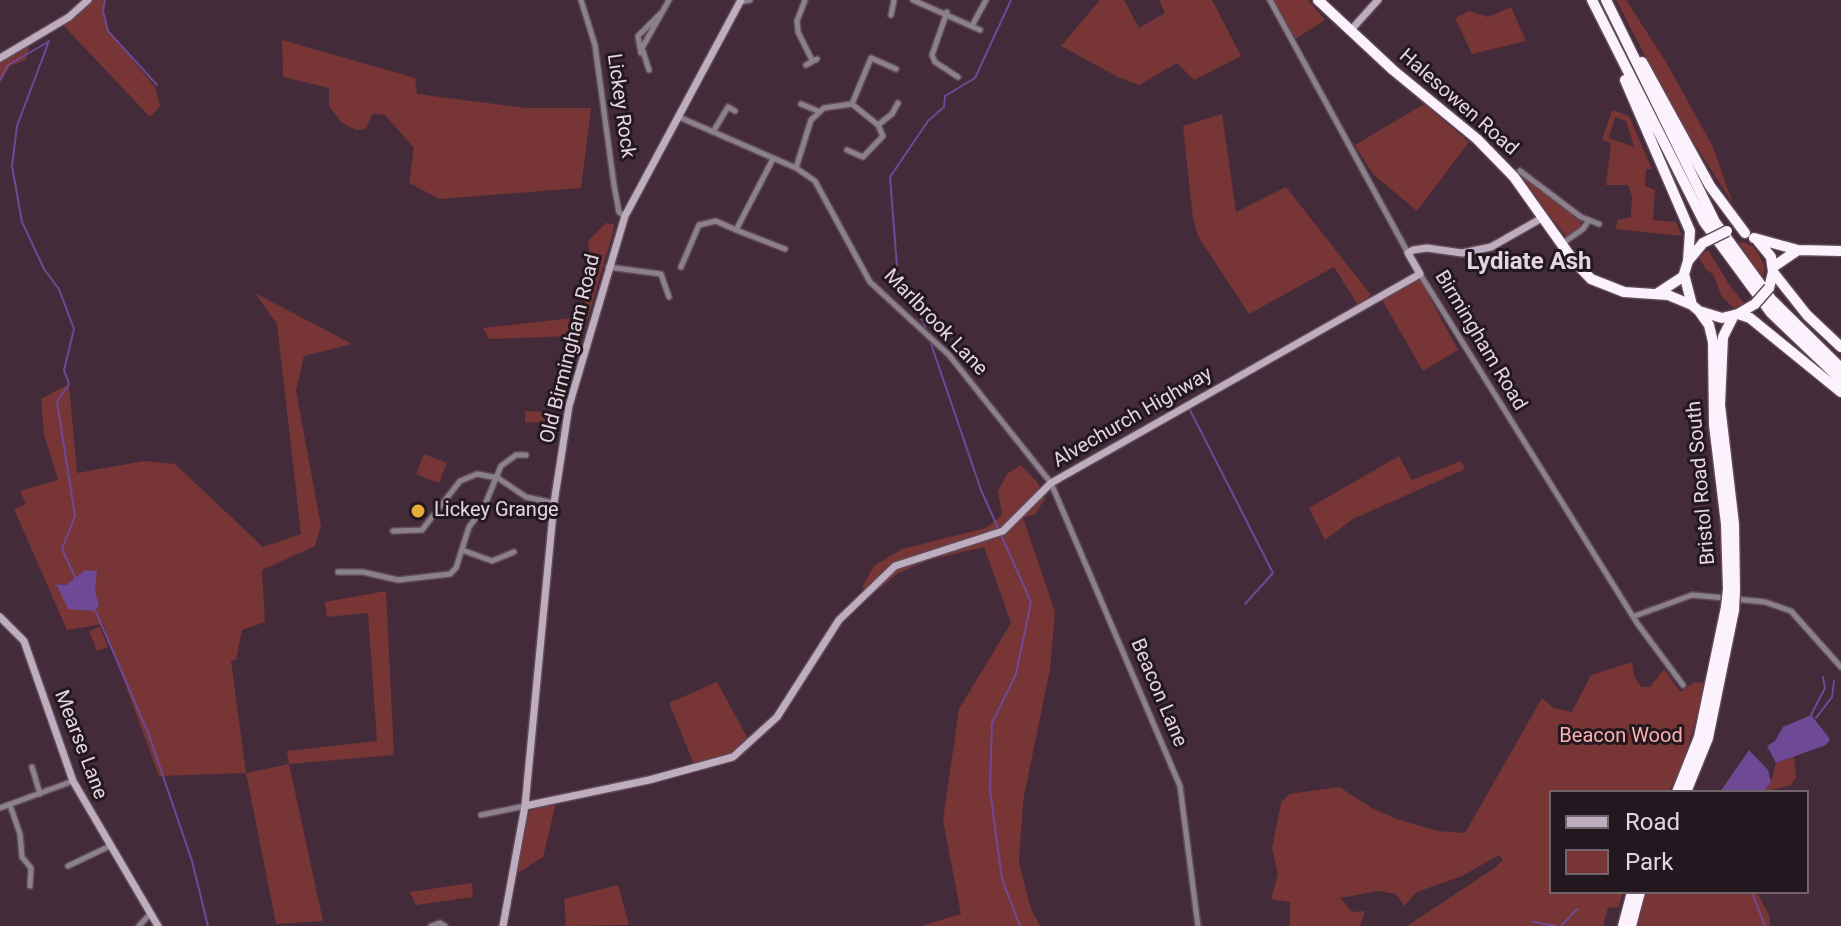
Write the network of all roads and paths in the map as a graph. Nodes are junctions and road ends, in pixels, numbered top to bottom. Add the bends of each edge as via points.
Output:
1 (88, 0) edge
2 (581, 0) edge
3 (669, 0) edge
4 (750, 0) edge
5 (805, 0) edge
6 (894, 0) edge
7 (913, 0) edge
8 (986, 0) edge
9 (1270, 0) edge
10 (1318, 0) edge
11 (1378, 0) edge
12 (1592, 0) edge
13 (1607, 0) edge
14 (741, 1) edge
15 (947, 12) junction
16 (891, 15) dead end
17 (973, 24) junction
18 (980, 30) dead end
19 (1350, 31) junction
20 (0, 58) edge
21 (806, 65) dead end
22 (893, 66) dead end
23 (649, 70) dead end
24 (958, 77) dead end
25 (898, 103) dead end
26 (801, 104) dead end
27 (852, 104) junction
28 (735, 111) dead end
29 (818, 111) junction
30 (679, 117) junction
31 (878, 125) junction
32 (713, 132) junction
33 (883, 136) junction
34 (889, 143) dead end
35 (847, 150) dead end
36 (773, 159) junction
37 (796, 168) junction
38 (1520, 171) dead end
39 (625, 216) junction
40 (1542, 218) junction
41 (1589, 220) junction
42 (1599, 224) dead end
43 (736, 230) junction
44 (1750, 235) junction
45 (1561, 245) junction
46 (785, 249) dead end
47 (1798, 250) junction
48 (1841, 251) edge
49 (1408, 253) junction
50 (1688, 261) junction
51 (608, 267) junction
52 (681, 267) dead end
53 (1773, 269) junction
54 (1420, 274) junction
55 (1684, 276) junction
56 (1656, 293) junction
57 (669, 297) dead end
58 (1696, 308) junction
59 (1736, 315) junction
60 (1841, 347) edge
61 (1841, 368) edge
62 (1841, 380) edge
63 (1841, 392) edge
64 (526, 455) dead end
65 (498, 478) junction
66 (1051, 483) junction
67 (554, 503) junction
68 (393, 531) dead end
69 (462, 550) junction
70 (514, 552) dead end
71 (506, 555) junction
72 (474, 557) junction
73 (508, 563) dead end
74 (456, 568) junction
75 (338, 572) dead end
76 (1732, 590) junction
77 (1730, 609) junction
78 (1635, 616) junction
79 (0, 617) edge
80 (1841, 667) edge
81 (1683, 685) dead end
82 (32, 767) dead end
83 (73, 781) junction
84 (1678, 790) edge
85 (1687, 790) edge
86 (40, 794) junction
87 (10, 805) junction
88 (525, 806) junction
89 (0, 808) edge
90 (481, 815) dead end
91 (110, 846) junction
92 (68, 866) dead end
93 (30, 886) dead end
94 (1631, 894) edge
95 (1639, 894) edge
96 (151, 913) junction
97 (139, 926) edge
98 (158, 926) edge
99 (431, 926) edge
100 (445, 926) edge
101 (503, 926) edge
102 (1198, 926) edge
103 (1623, 926) edge
104 (1631, 926) edge

1 - 20 street
2 - 39 street, Lickey Rock via 595,45 618,206
3 - 23 street via 641,53
4 - 14 street
5 - 21 street via 797,21 814,60
6 - 16 street
7 - 15 street
8 - 17 street
9 - 49 street, Birmingham Road
10 - 19 highway, Halesowen Road
11 - 19 street
12 - 50 highway via 1690,231
12 - 62 highway via 1704,222 1771,313
13 - 44 highway via 1710,186
13 - 61 highway via 1715,222 1771,299
14 - 30 street, Old Birmingham Road
15 - 17 street
15 - 24 street via 932,55
17 - 18 street
19 - 40 highway, Halesowen Road via 1477,139 1514,177
22 - 27 street via 868,57
25 - 31 street
26 - 29 street
27 - 29 street
27 - 31 street
28 - 32 street via 728,107
29 - 37 street
30 - 32 street, Marlbrook Lane
30 - 39 street, Old Birmingham Road
31 - 33 street
32 - 36 street, Marlbrook Lane
33 - 34 street
33 - 35 street via 865,158
36 - 37 street, Marlbrook Lane
36 - 43 street
37 - 66 street, Marlbrook Lane via 815,181 830,203 870,282 949,355
38 - 41 street, Halesowen Road
39 - 51 street, Old Birmingham Road
40 - 45 highway, Halesowen Road
40 - 49 street via 1491,247 1462,253 1420,248
41 - 42 street, Halesowen Road
41 - 45 street
43 - 46 street
43 - 52 street via 704,222
44 - 47 highway
44 - 50 highway, bridge via 1727,231 1703,243
44 - 53 highway via 1771,257
45 - 56 highway, Halesowen Road via 1591,279 1624,292
47 - 48 highway
47 - 53 highway
49 - 54 street, Birmingham Road
50 - 55 highway
51 - 57 street via 661,274
51 - 67 street, Old Birmingham Road via 569,406
53 - 59 highway, bridge via 1769,288
53 - 60 highway via 1807,315
54 - 66 street, Alvechurch Highway
54 - 78 street, Birmingham Road
55 - 56 highway
55 - 58 highway
56 - 58 highway, Halesowen Road
58 - 59 highway via 1722,318
58 - 76 highway, Bristol Road South via 1709,325 1713,342 1714,425
59 - 63 highway via 1750,318
59 - 76 highway, Bristol Road South via 1723,337 1720,405 1734,524
64 - 65 street via 507,460
65 - 67 street via 526,497
65 - 68 street via 467,477 422,530
65 - 69 street via 469,527
66 - 88 street, Alvechurch Highway via 1003,531 895,566 883,575 839,620 777,717 733,757
66 - 102 street, Beacon Lane via 1180,786
67 - 88 street, Old Birmingham Road
69 - 72 street
69 - 74 street
70 - 71 street
71 - 72 street via 492,561
71 - 73 street
72 - 74 street
74 - 75 street via 443,577 398,580
76 - 77 highway, Bristol Road South, bridge
77 - 84 highway, Bristol Road South via 1699,737
77 - 85 highway, Bristol Road South via 1708,738
78 - 80 street via 1692,595 1765,602 1791,611
78 - 81 street, Birmingham Road
79 - 83 street, Mearse Lane via 24,641
82 - 86 street
83 - 86 street
83 - 91 street, Mearse Lane
86 - 87 street
87 - 89 street
87 - 93 street via 22,857 31,868
88 - 90 street
88 - 101 street, Old Birmingham Road
91 - 92 street
91 - 96 street, Mearse Lane
94 - 103 highway
95 - 104 highway
96 - 97 street
96 - 98 street, Mearse Lane
99 - 100 street

